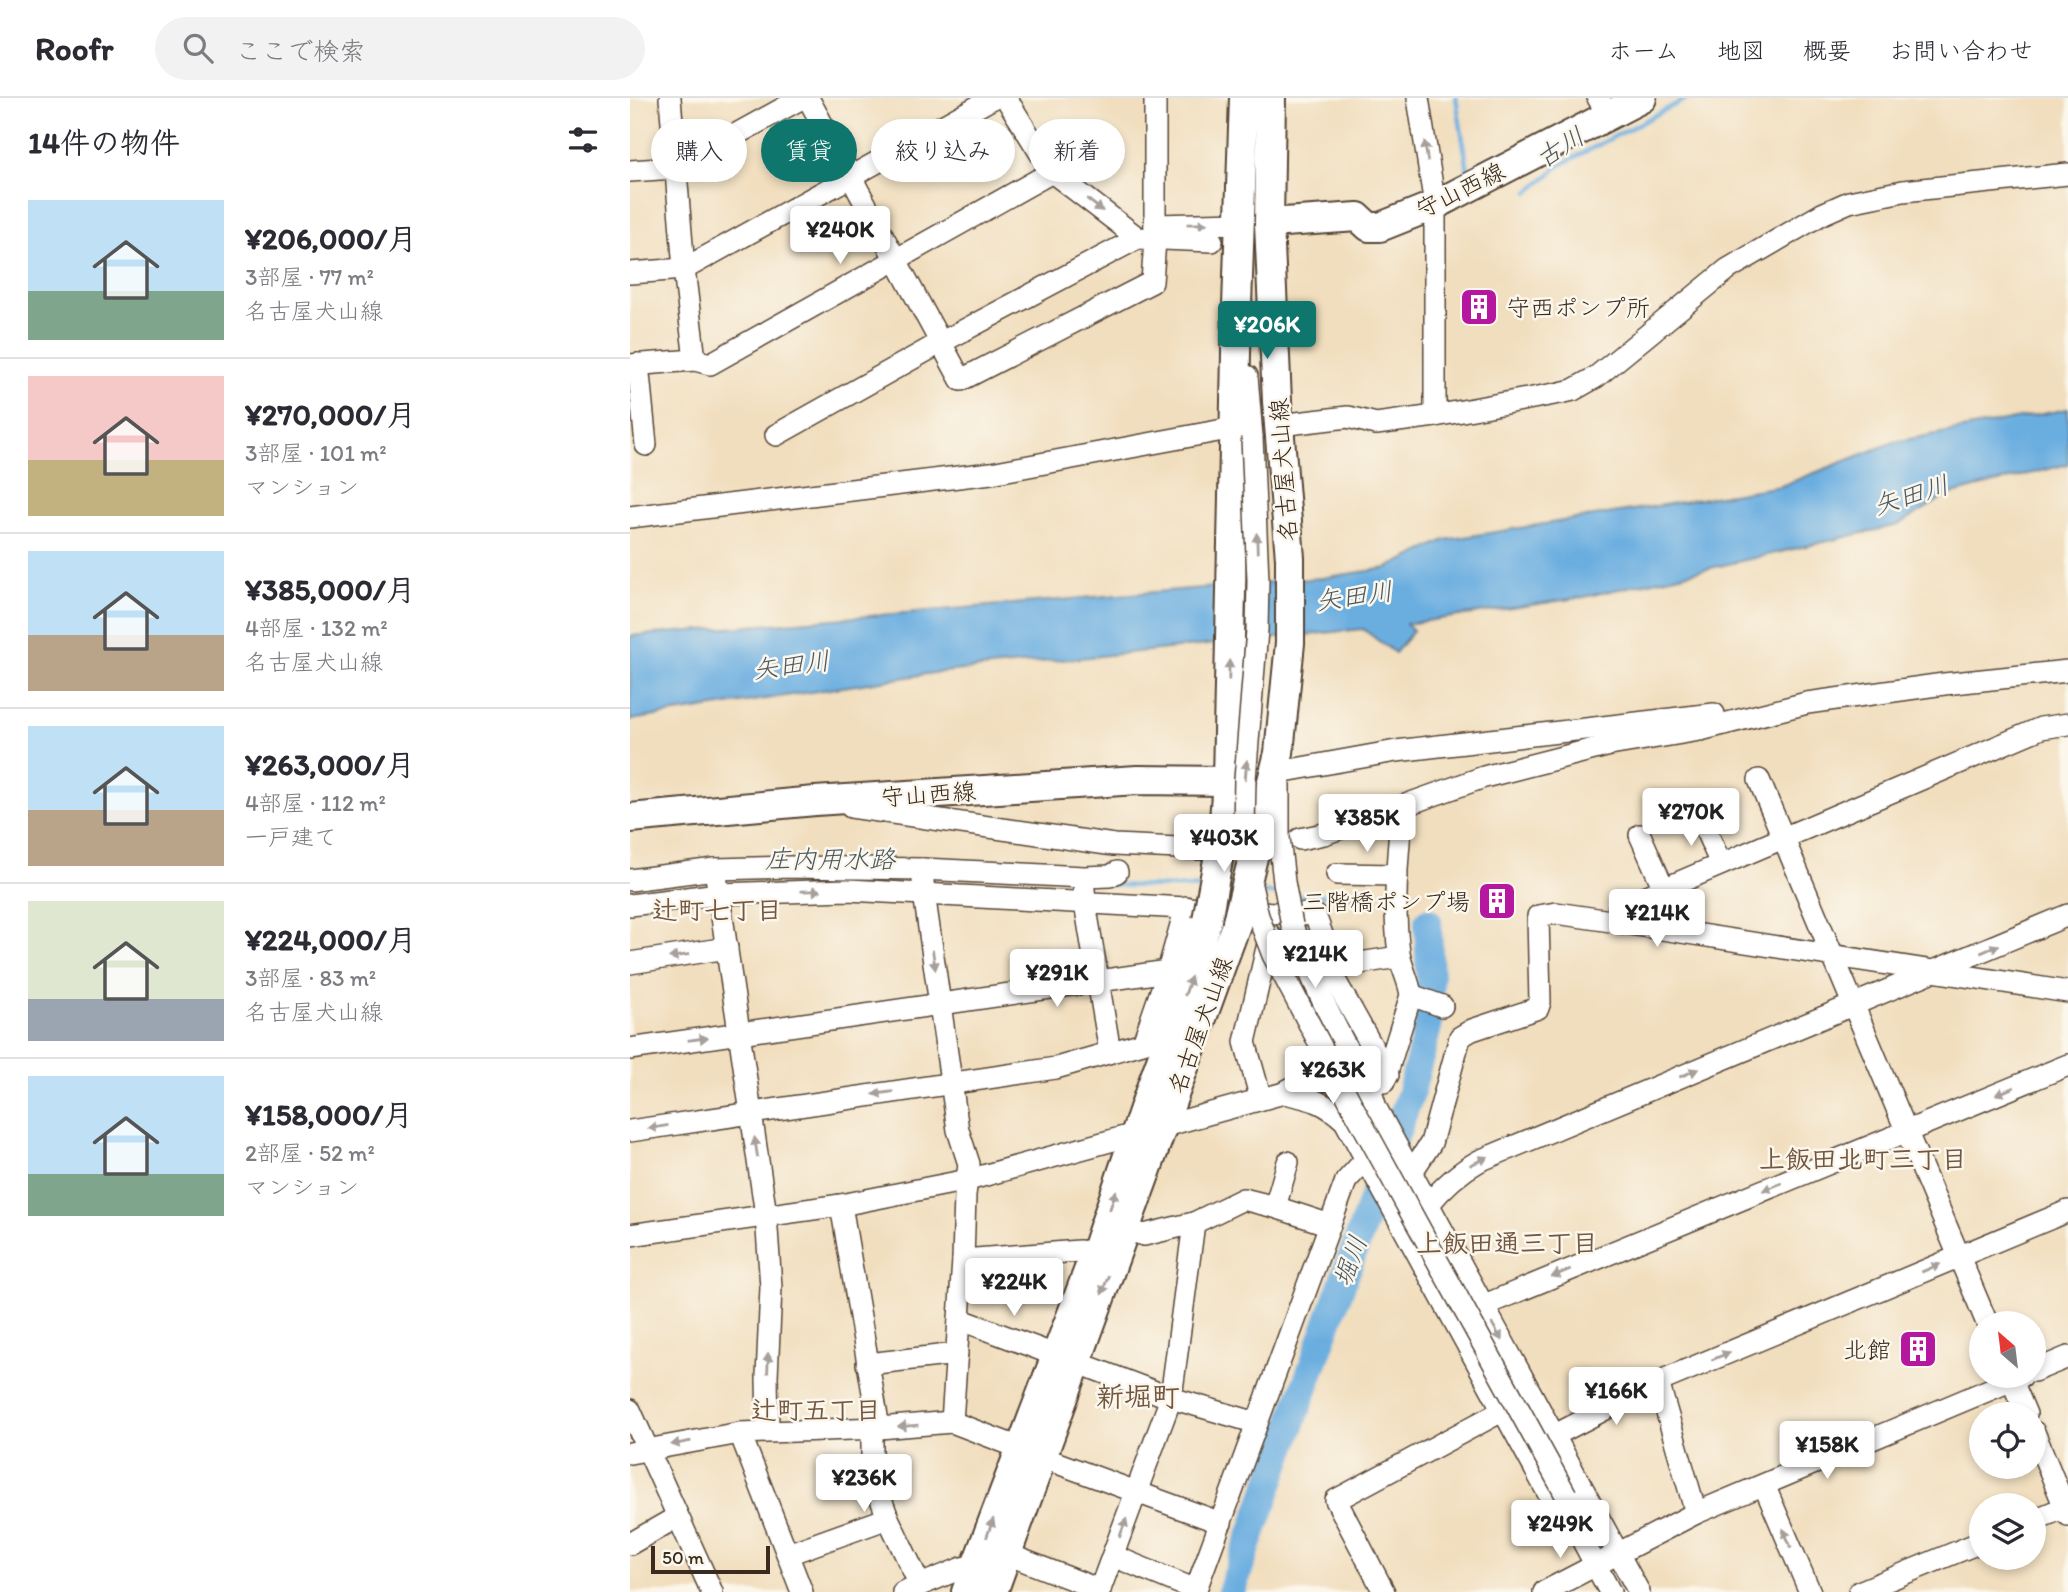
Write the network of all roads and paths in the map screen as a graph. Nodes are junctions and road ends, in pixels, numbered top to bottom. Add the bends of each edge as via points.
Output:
1 (670, 98) edge
2 (802, 98) edge
3 (808, 98) edge
4 (993, 98) edge
5 (1006, 98) edge
6 (1155, 98) edge
7 (1244, 98) edge
8 (1271, 98) edge
9 (1418, 98) edge
10 (1642, 98) edge
11 (1603, 107) edge
12 (672, 119) edge
13 (819, 119) edge
14 (747, 128) edge
15 (1029, 135) edge
16 (651, 170) edge
17 (630, 171) edge
18 (857, 172) edge
19 (2068, 173) edge
20 (676, 182) edge
21 (839, 182) edge
22 (853, 182) edge
23 (1034, 182) edge
24 (1068, 182) edge
25 (1435, 205) junction
26 (1240, 223) junction
27 (1280, 229) junction
28 (1149, 234) junction
29 (1212, 241) dead end
30 (894, 259) junction
31 (684, 269) junction
32 (630, 273) edge
33 (940, 344) junction
34 (695, 360) junction
35 (634, 365) edge
36 (1435, 416) junction
37 (637, 424) edge
38 (1280, 429) junction
39 (776, 435) dead end
40 (1240, 435) junction
41 (646, 445) dead end
42 (630, 517) edge
43 (2068, 671) edge
44 (1807, 703) junction
45 (2068, 724) edge
46 (1279, 756) junction
47 (1227, 772) junction
48 (1759, 780) dead end
49 (815, 801) junction
50 (1699, 815) dead end
51 (630, 818) edge
52 (1401, 819) dead end
53 (1640, 835) dead end
54 (1279, 838) junction
55 (1783, 838) junction
56 (1200, 849) dead end
57 (1721, 864) junction
58 (715, 869) junction
59 (922, 869) junction
60 (1117, 872) dead end
61 (1337, 874) dead end
62 (1397, 875) junction
63 (630, 880) edge
64 (1664, 889) junction
65 (1084, 891) junction
66 (924, 893) junction
67 (719, 894) junction
68 (630, 905) edge
69 (1619, 908) dead end
70 (1197, 914) junction
71 (2068, 915) edge
72 (1284, 918) junction
73 (727, 948) junction
74 (1832, 955) junction
75 (1399, 957) junction
76 (630, 963) edge
77 (1333, 967) junction
78 (1168, 971) junction
79 (1938, 971) junction
80 (1097, 982) junction
81 (2068, 992) edge
82 (1415, 996) junction
83 (940, 1004) junction
84 (1854, 1005) junction
85 (1441, 1006) dead end
86 (740, 1033) junction
87 (630, 1049) edge
88 (1110, 1052) junction
89 (2068, 1065) edge
90 (1388, 1075) junction
91 (950, 1083) junction
92 (1284, 1093) junction
93 (1261, 1099) junction
94 (1378, 1109) junction
95 (751, 1112) junction
96 (1163, 1128) junction
97 (630, 1131) edge
98 (1906, 1131) junction
99 (1136, 1134) junction
100 (1288, 1162) dead end
101 (1369, 1166) junction
102 (1408, 1169) junction
103 (968, 1180) junction
104 (841, 1205) junction
105 (1427, 1205) junction
106 (1275, 1207) junction
107 (2068, 1211) edge
108 (766, 1215) junction
109 (1194, 1223) junction
110 (1329, 1225) junction
111 (1125, 1229) junction
112 (630, 1235) edge
113 (1095, 1252) junction
114 (1959, 1256) junction
115 (963, 1260) junction
116 (1482, 1306) junction
117 (1982, 1311) edge
118 (959, 1319) junction
119 (957, 1354) junction
120 (2068, 1357) edge
121 (1066, 1359) junction
122 (867, 1364) junction
123 (2046, 1366) edge
124 (1658, 1382) junction
125 (1989, 1388) edge
126 (1171, 1398) junction
127 (630, 1410) edge
128 (1502, 1411) junction
129 (952, 1422) junction
130 (1257, 1423) junction
131 (875, 1428) junction
132 (768, 1431) junction
133 (740, 1433) junction
134 (1555, 1435) junction
135 (638, 1451) edge
136 (1030, 1453) junction
137 (2046, 1460) edge
138 (1764, 1485) junction
139 (1137, 1491) junction
140 (2067, 1509) edge
141 (1696, 1513) junction
142 (2046, 1516) edge
143 (677, 1517) junction
144 (888, 1518) junction
145 (1221, 1523) junction
146 (1578, 1532) junction
147 (630, 1544) edge
148 (1969, 1547) edge
149 (1617, 1553) junction
150 (788, 1554) junction
151 (1007, 1554) junction
152 (1113, 1556) junction
153 (976, 1565) junction
154 (1595, 1566) junction
155 (912, 1588) edge
156 (1099, 1591) edge
157 (1196, 1591) edge
158 (712, 1592) edge
159 (802, 1592) edge
160 (966, 1592) edge
161 (993, 1592) edge
162 (1384, 1592) edge
163 (1544, 1592) edge
164 (1610, 1592) edge
165 (1639, 1592) edge
166 (1810, 1592) edge
167 (1859, 1592) edge

1 - 12 street
2 - 14 street
3 - 13 street
4 - 18 street
5 - 15 street
6 - 28 street
7 - 26 main road, 名古屋犬山線
8 - 27 main road, 名古屋犬山線
25 -> 9 street
10 - 11 main road, 守山西線
11 - 25 main road, 守山西線
16 - 17 street
19 - 36 street via 1903,191 1849,202 1728,269 1573,390
20 - 31 street
21 - 31 street
22 - 30 street
23 - 30 street
24 -> 28 street
25 - 27 main road, 守山西線 via 1380,227 1369,227 1358,217
25 - 36 street
28 -> 26 street
26 - 40 main road, 名古屋犬山線
27 - 38 main road, 名古屋犬山線
28 - 29 street
28 - 33 street
28 - 33 street via 1152,282 961,380
30 - 33 street
30 - 34 street via 710,364
31 - 32 street
31 - 34 street
33 - 39 street
34 - 35 street
35 - 37 street
36 - 38 street via 1376,424 1348,417
37 - 41 street
38 - 46 main road, 名古屋犬山線 via 1290,619
40 - 42 street via 991,473
47 -> 40 main road, 名古屋犬山線
146 -> 40 street, bridge via 1566,1495 1354,1109 1273,955 1258,916 1244,827 1258,580
43 - 44 street
44 - 46 street via 1396,751
44 - 54 street via 1484,777 1324,834
45 - 55 street via 2041,728
46 - 54 main road, 名古屋犬山線
47 - 49 main road, 守山西線
47 - 70 main road, 名古屋犬山線, bridge via 1223,833
48 - 55 street
49 - 51 main road, 守山西線
49 - 56 street via 1114,845
50 - 57 street
52 - 62 street
53 - 64 street
54 - 72 street, bridge
54 - 96 main road, 名古屋犬山線, bridge via 1237,922
55 - 57 street
55 - 74 street
57 - 64 street
58 - 59 street
58 - 63 street
58 - 67 street
59 - 65 street
59 - 66 street
60 - 65 street
61 - 62 street
62 - 75 street
64 - 69 street
65 - 66 street
65 - 70 street
65 - 80 street
67 -> 66 street
66 -> 83 street
67 - 68 street
67 - 73 street
70 - 72 street
70 - 78 street
99 -> 70 main road, 名古屋犬山線 via 1190,981
79 -> 71 street
72 - 77 street via 1315,915
72 - 93 street via 1245,1042
72 - 94 street
73 -> 76 street
73 - 86 street
74 - 79 street
74 - 84 street
74 - 102 street via 1556,913 1538,916 1538,1008 1460,1037 1431,1143
75 - 77 street
75 - 82 street
77 - 90 street via 1335,980
78 - 80 street
78 - 88 street via 1143,1042
79 - 81 street
79 - 84 street
80 - 83 street
80 - 88 street
82 - 85 street
82 - 90 street
83 - 86 street
83 - 91 street
84 - 98 street
105 -> 84 street via 1479,1161
87 -> 86 street
86 - 95 street
88 - 91 street via 1056,1068
89 -> 98 street
90 - 94 street
91 -> 95 street
91 - 103 street via 969,1164
92 - 93 street
92 - 94 street via 1311,1081 1332,1081
92 - 101 street via 1303,1095 1330,1107 1345,1121
93 - 96 street
94 - 102 street
95 -> 97 street
108 -> 95 street
96 - 99 street
96 - 111 main road, 名古屋犬山線
98 - 114 street
98 -> 116 street
99 - 103 street
113 -> 99 main road, 名古屋犬山線
100 - 106 street
101 - 110 street via 1346,1181
101 - 128 street
102 - 105 street
103 - 104 street
103 - 115 street
104 - 108 street
104 - 122 street
105 - 116 street
106 - 109 street via 1243,1199
106 - 110 street
107 - 114 street
108 - 112 street
132 -> 108 street via 771,1287
109 - 111 street via 1144,1235
109 - 126 street
110 - 130 street
111 -> 121 main road, 名古屋犬山線
113 - 115 street
113 - 121 main road, 名古屋犬山線
114 - 117 street
124 -> 114 street
115 - 118 street
116 -> 134 street
118 - 119 street
118 - 121 street
119 - 122 street
119 - 129 street
120 - 123 street
121 - 126 street
121 - 136 main road, 名古屋犬山線
122 - 131 street
124 - 134 street
124 - 141 street
125 - 138 street
126 - 130 street
126 - 139 street
127 - 135 street
128 - 146 street via 1553,1502
128 - 162 street via 1336,1500
129 -> 131 street
129 - 136 street
130 - 145 street
131 - 132 street
131 - 144 street via 872,1475
132 - 133 street
133 -> 135 street
133 - 150 street
134 - 149 street
135 - 143 street
136 - 139 street
136 - 151 main road, 名古屋犬山線
153 -> 136 main road, 名古屋犬山線
137 - 140 street
138 - 141 street
166 -> 138 street
139 - 145 street
152 -> 139 street
140 - 142 street
141 - 149 street
143 - 147 street
143 - 158 street
144 - 150 street
144 - 155 street
145 - 157 street
146 - 154 street
148 - 167 street
149 - 154 street
149 - 165 street
150 - 159 street
151 - 156 street
151 - 161 main road, 名古屋犬山線
152 - 156 street
152 - 157 street
153 - 155 street
153 - 160 main road, 名古屋犬山線
154 - 163 street
154 - 164 street

